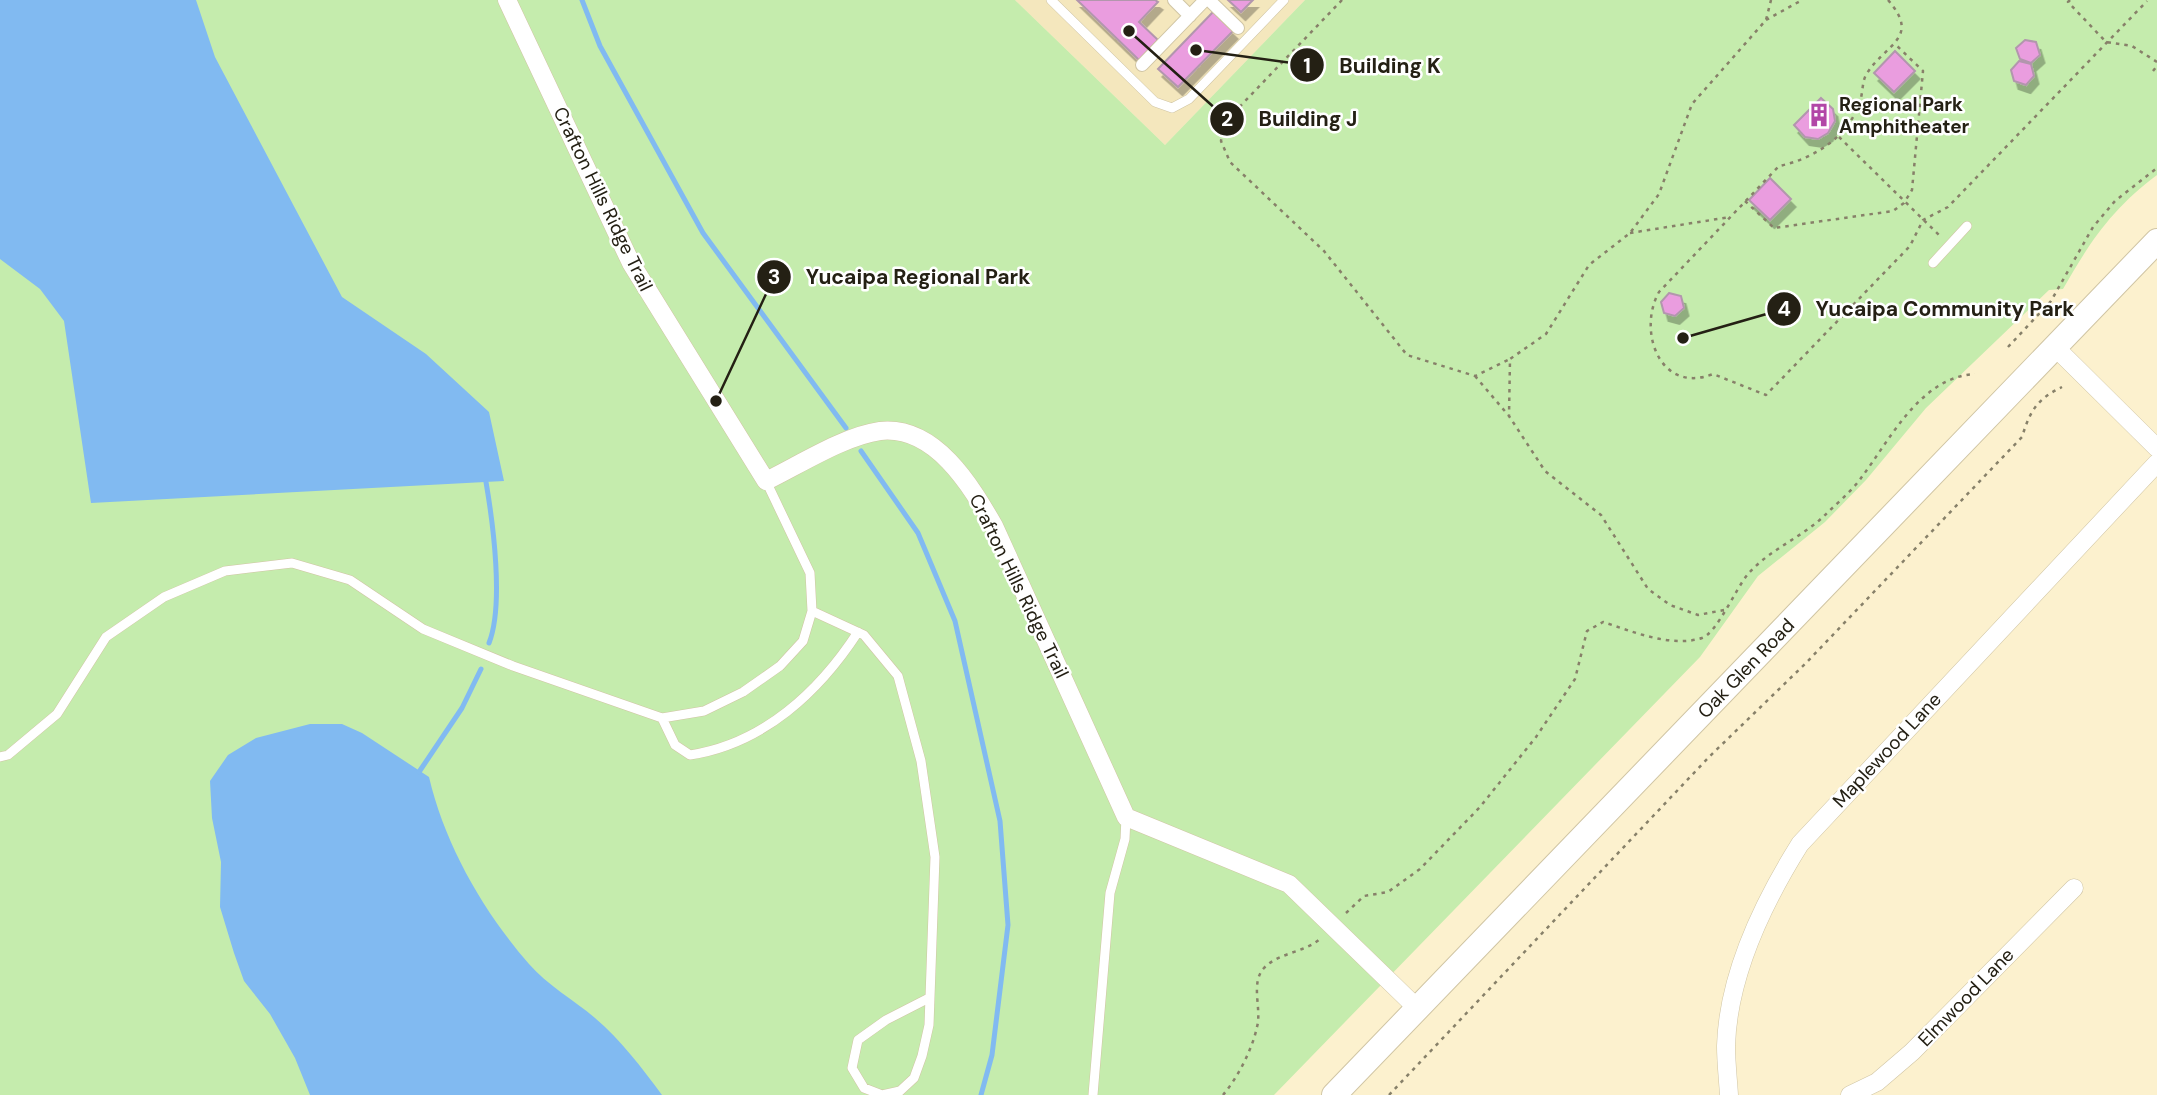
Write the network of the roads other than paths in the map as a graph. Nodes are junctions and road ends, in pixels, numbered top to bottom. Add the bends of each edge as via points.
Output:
1 (507, 0) edge
2 (1051, 0) edge
3 (1174, 0) edge
4 (1207, 0) edge
5 (1284, 0) edge
6 (1190, 16) junction
7 (1238, 28) dead end
8 (1142, 65) dead end
9 (1967, 226) dead end
10 (2157, 241) edge
11 (1933, 263) dead end
12 (2056, 348) junction
13 (2157, 448) edge
14 (2157, 463) edge
15 (766, 481) junction
16 (812, 611) junction
17 (858, 632) junction
18 (662, 718) junction
19 (0, 757) edge
20 (1126, 817) junction
21 (2074, 888) dead end
22 (929, 998) junction
23 (1417, 1008) junction
24 (1093, 1095) edge
25 (1334, 1095) edge
26 (1729, 1095) edge
27 (1850, 1095) edge

1 - 15 street, Crafton Hills Ridge Trail via 631,263
2 - 5 lane via 1155,102 1167,108 1189,99
3 - 6 street
4 - 6 street
4 - 7 street
6 - 8 street
9 - 11 lane
10 - 12 main road, Oak Glen Road
12 - 13 street
12 - 23 main road, Oak Glen Road
14 - 26 street, Maplewood Lane via 1800,844 1768,901 1732,1003 1726,1045
15 - 16 lane via 810,573
15 - 20 street, Crafton Hills Ridge Trail via 880,431 909,434 939,453 968,482 994,526
16 - 17 lane
16 - 18 lane via 803,641 780,666 743,692 704,711
17 - 18 lane via 836,666 796,708 721,750 690,755 675,746
17 - 22 lane via 898,676 921,761 935,856
18 - 19 lane via 423,629 350,580 292,563 225,571 154,604 106,637 57,714
20 - 23 street via 1289,884
20 - 24 lane via 1111,894
21 - 27 street, Elmwood Lane via 1912,1052 1877,1082
22 - 22 lane via 929,1025 914,1078 900,1091 882,1095 864,1088 852,1068 858,1040
23 - 25 main road, Oak Glen Road

